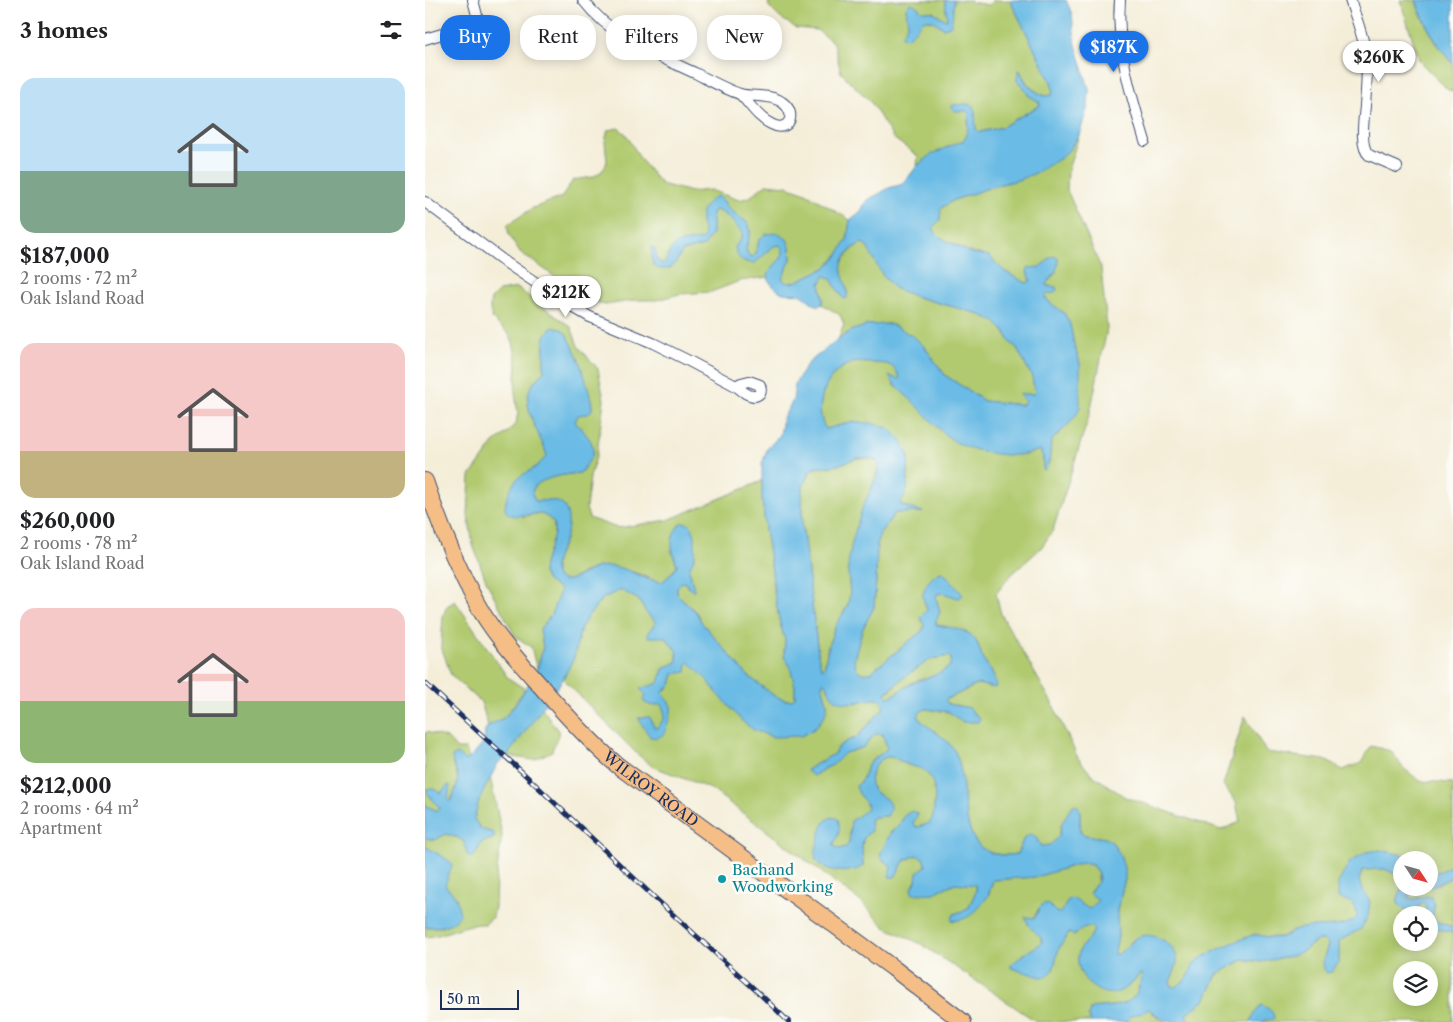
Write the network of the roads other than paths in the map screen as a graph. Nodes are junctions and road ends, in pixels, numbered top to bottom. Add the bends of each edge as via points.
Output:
1 (473, 0) edge
2 (583, 0) edge
3 (1121, 0) edge
4 (1350, 0) edge
5 (425, 39) edge
6 (740, 94) junction
7 (1145, 141) dead end
8 (1397, 167) dead end
9 (425, 202) edge
10 (736, 386) dead end
11 (425, 481) edge
12 (428, 498) edge
13 (963, 1022) edge

1 - 5 street via 479,23
2 - 6 street via 602,21 641,48
3 - 7 street via 1119,30 1123,54
4 - 8 street via 1366,56 1364,147 1369,155
6 - 6 street via 771,125 785,126 788,123 789,109 783,103 767,97
9 - 10 street via 569,306 653,343
11 - 12 main road, WILROY ROAD
12 - 13 main road, WILROY ROAD via 491,627 577,728 617,765

